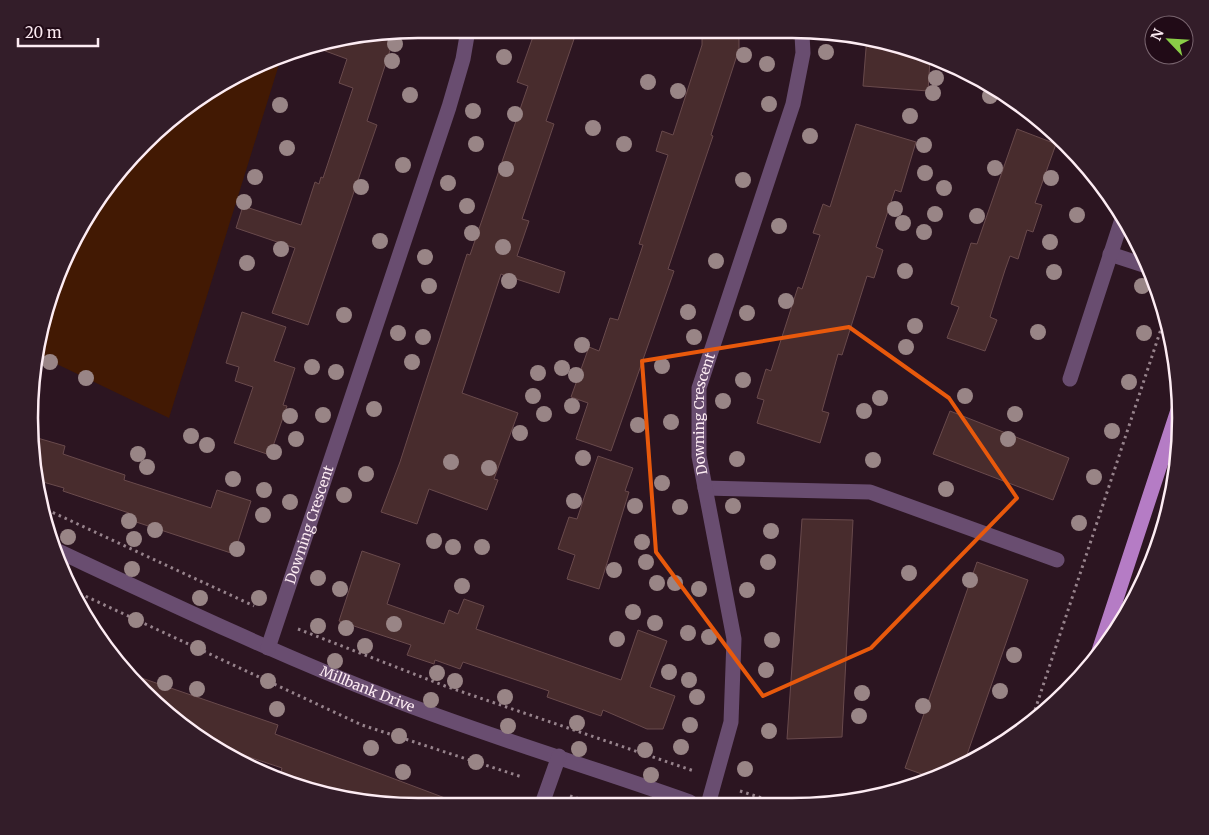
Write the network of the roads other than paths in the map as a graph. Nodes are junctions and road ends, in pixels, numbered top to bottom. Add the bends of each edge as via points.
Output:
1 (467, 38) edge
2 (802, 38) edge
3 (1120, 226) edge
4 (1110, 254) junction
5 (1139, 263) edge
6 (1070, 379) dead end
7 (1172, 430) edge
8 (705, 488) junction
9 (63, 553) edge
10 (1058, 560) dead end
11 (1105, 631) edge
12 (268, 648) junction
13 (559, 756) junction
14 (544, 798) edge
15 (679, 798) edge
16 (710, 798) edge

1 - 12 street, Downing Crescent via 446,116
2 - 8 street, Downing Crescent via 803,53 793,104 699,388 699,456
3 - 4 street
4 - 5 street
4 - 6 street
7 - 11 main road
8 - 10 street via 870,492
8 - 16 street, Downing Crescent via 734,639 731,722
9 - 12 street, Millbank Drive
12 - 13 street, Millbank Drive via 396,700 507,741
13 - 14 street
13 - 15 street, Millbank Drive

